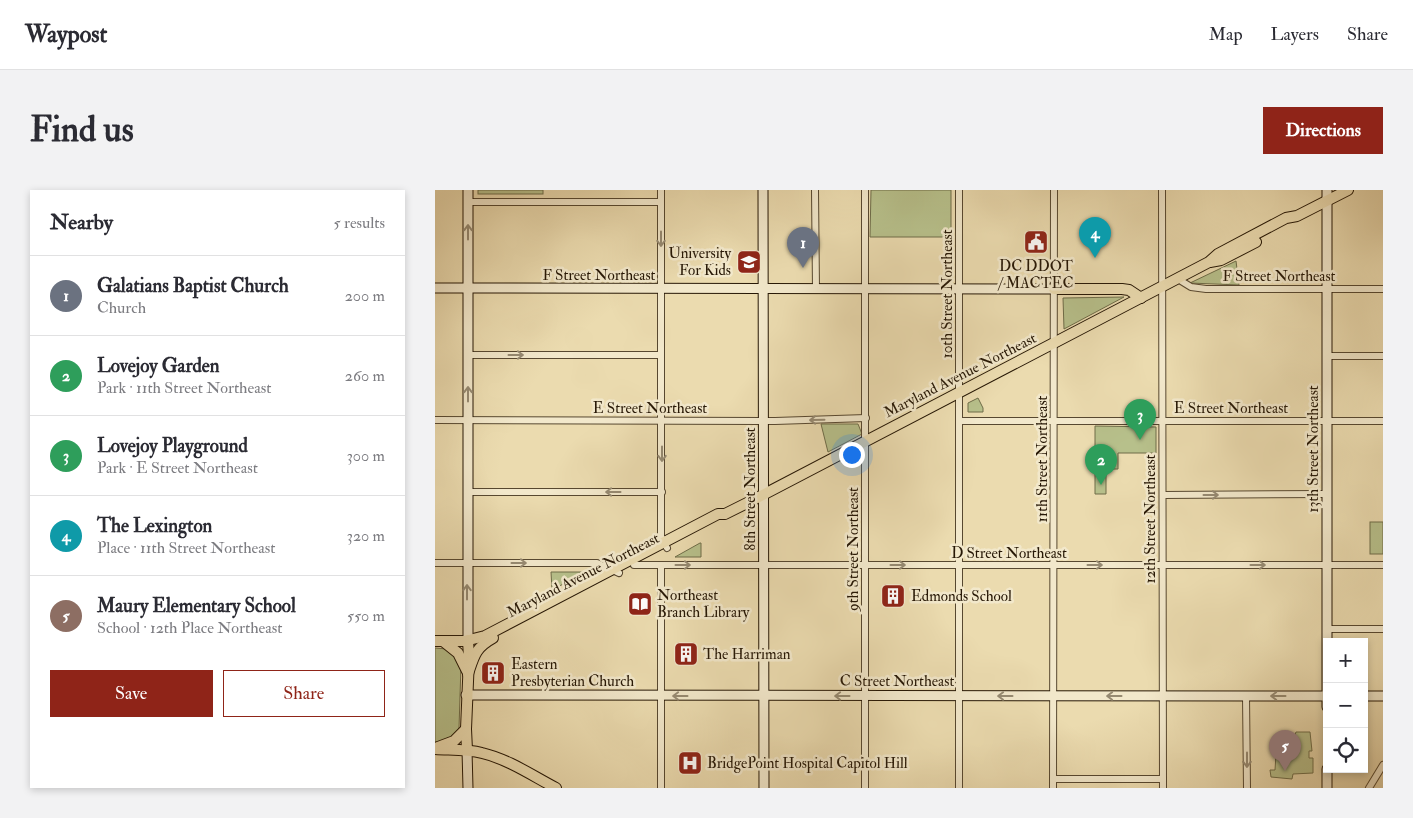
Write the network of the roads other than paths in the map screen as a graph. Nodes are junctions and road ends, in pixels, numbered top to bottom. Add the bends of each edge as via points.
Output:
1 (468, 190) edge
2 (661, 190) edge
3 (763, 190) edge
4 (815, 190) edge
5 (865, 190) edge
6 (959, 190) edge
7 (1054, 190) edge
8 (1162, 190) edge
9 (1327, 190) edge
10 (1348, 190) edge
11 (1327, 201) junction
12 (468, 202) junction
13 (661, 202) junction
14 (1178, 279) junction
15 (1163, 286) junction
16 (435, 288) edge
17 (468, 288) junction
18 (661, 289) junction
19 (763, 289) junction
20 (816, 289) junction
21 (865, 289) junction
22 (960, 289) junction
23 (1054, 289) junction
24 (1327, 289) junction
25 (1383, 289) edge
26 (1141, 298) junction
27 (1055, 343) junction
28 (468, 355) junction
29 (661, 356) junction
30 (1327, 356) junction
31 (1383, 356) edge
32 (960, 392) junction
33 (866, 418) junction
34 (435, 420) edge
35 (468, 420) junction
36 (661, 421) junction
37 (763, 421) junction
38 (960, 421) junction
39 (1054, 421) junction
40 (1163, 421) junction
41 (1327, 421) junction
42 (1383, 421) edge
43 (866, 441) junction
44 (467, 492) junction
45 (662, 492) junction
46 (763, 494) junction
47 (1326, 494) junction
48 (1163, 495) junction
49 (665, 545) junction
50 (435, 563) edge
51 (468, 563) junction
52 (634, 565) junction
53 (661, 565) junction
54 (763, 565) junction
55 (865, 565) junction
56 (959, 565) junction
57 (1054, 565) junction
58 (1163, 565) junction
59 (1326, 565) junction
60 (1383, 565) edge
61 (615, 572) junction
62 (1327, 629) junction
63 (1383, 629) edge
64 (468, 640) junction
65 (439, 641) edge
66 (468, 674) junction
67 (1327, 683) edge
68 (466, 695) junction
69 (661, 696) junction
70 (763, 696) junction
71 (865, 696) junction
72 (959, 696) junction
73 (1054, 696) junction
74 (1163, 696) junction
75 (1246, 696) junction
76 (1323, 696) edge
77 (1368, 696) edge
78 (1383, 696) edge
79 (466, 734) junction
80 (435, 748) edge
81 (467, 750) junction
82 (504, 761) junction
83 (1383, 765) edge
84 (1327, 773) edge
85 (1053, 779) junction
86 (1163, 779) junction
87 (1369, 786) edge
88 (467, 788) edge
89 (556, 788) edge
90 (661, 788) edge
91 (763, 788) edge
92 (865, 788) edge
93 (959, 788) edge
94 (1053, 788) edge
95 (1163, 788) edge
96 (1247, 788) edge
97 (1327, 788) edge

1 - 12 street
2 - 13 street
3 - 19 street, 8th Street Northeast
4 - 20 street
5 - 21 street, 9th Street Northeast
6 - 22 street, 10th Street Northeast
7 - 23 street, 11th Street Northeast
8 - 15 street, 12th Street Northeast
9 - 11 street, 13th Street Northeast
10 - 11 main road, Maryland Avenue Northeast
11 - 14 main road, Maryland Avenue Northeast via 1286,218
11 - 24 street, 13th Street Northeast
12 - 13 street
17 -> 12 street
13 -> 18 street
14 - 15 main road, Maryland Avenue Northeast
14 - 24 street, F Street Northeast via 1202,289
15 - 26 main road, Maryland Avenue Northeast
15 - 40 street, 12th Street Northeast
16 - 17 street, F Street Northeast
17 - 18 street, F Street Northeast
17 - 28 street
18 - 19 street, F Street Northeast
18 - 29 street
19 - 20 street, F Street Northeast
19 - 37 street, 8th Street Northeast
20 - 21 street, F Street Northeast
21 - 22 street
21 - 33 street, 9th Street Northeast
22 - 23 street
22 - 32 street, 10th Street Northeast
23 - 26 main road via 1122,289
23 - 27 street, 11th Street Northeast
24 - 25 street, F Street Northeast
24 - 30 street, 13th Street Northeast
26 - 27 main road, Maryland Avenue Northeast
27 - 32 main road, Maryland Avenue Northeast
27 - 39 street, 11th Street Northeast
28 -> 29 street
35 -> 28 street
29 - 36 street
30 - 31 street
30 - 41 street, 13th Street Northeast
32 - 38 street, 10th Street Northeast
32 - 43 main road, Maryland Avenue Northeast
33 -> 37 street, E Street Northeast
33 - 43 street, 9th Street Northeast
34 - 35 street, E Street Northeast
35 - 36 street, E Street Northeast
35 - 44 street
36 - 37 street, E Street Northeast
36 -> 45 street
37 - 46 street, 8th Street Northeast
38 - 39 street, E Street Northeast
38 - 56 street, 10th Street Northeast
39 - 40 street, E Street Northeast
39 - 57 street, 11th Street Northeast
40 - 41 street, E Street Northeast
40 - 48 street, 12th Street Northeast
41 - 42 street, E Street Northeast
41 - 47 street, 13th Street Northeast
43 - 46 main road, Maryland Avenue Northeast
43 - 55 street, 9th Street Northeast
45 -> 44 street
44 - 51 street
45 - 49 street via 661,536
46 - 49 main road, Maryland Avenue Northeast via 725,514 718,514
46 - 54 street, 8th Street Northeast
48 -> 47 street
47 - 59 street, 13th Street Northeast
48 - 58 street, 12th Street Northeast
49 - 52 main road, Maryland Avenue Northeast
49 - 61 main road, Maryland Avenue Northeast
50 - 51 street
51 -> 61 street via 597,564
64 -> 51 street
52 - 53 street, D Street Northeast
52 - 61 main road, Maryland Avenue Northeast
53 -> 54 street, D Street Northeast
53 - 69 street
54 - 55 street, D Street Northeast
54 - 70 street, 8th Street Northeast
55 -> 56 street, D Street Northeast
55 - 71 street, 9th Street Northeast
56 - 57 street, D Street Northeast
56 - 72 street, 10th Street Northeast
57 -> 58 street, D Street Northeast
57 - 73 street, 11th Street Northeast
58 -> 59 street, D Street Northeast
58 - 74 street, 12th Street Northeast
59 - 60 street, D Street Northeast
59 - 62 street, 13th Street Northeast
61 - 64 main road, Maryland Avenue Northeast via 485,636
61 - 66 main road, Maryland Avenue Northeast via 487,641 475,652
62 - 63 street
62 - 67 street, 13th Street Northeast
64 - 65 main road
64 - 66 main road
65 - 66 main road via 458,653
66 - 68 main road
68 - 69 street, C Street Northeast
68 - 79 main road
70 -> 69 street, C Street Northeast
69 - 90 street
71 -> 70 street, C Street Northeast
70 - 91 street, 8th Street Northeast
71 - 72 street, C Street Northeast
71 - 92 street, 9th Street Northeast
73 -> 72 street, C Street Northeast
72 - 93 street, 10th Street Northeast
74 -> 73 street, C Street Northeast
73 - 85 street, 11th Street Northeast
74 - 75 street, C Street Northeast
74 - 86 street, 12th Street Northeast
76 -> 75 street, C Street Northeast
75 -> 96 street
77 - 78 street
79 - 80 main road
79 - 81 main road
79 - 82 main road
80 - 81 main road
81 - 82 main road
81 - 88 street
82 - 89 main road
83 - 87 street
84 - 97 street
85 - 86 street
85 - 94 street, 11th Street Northeast
86 - 95 street, 12th Street Northeast

